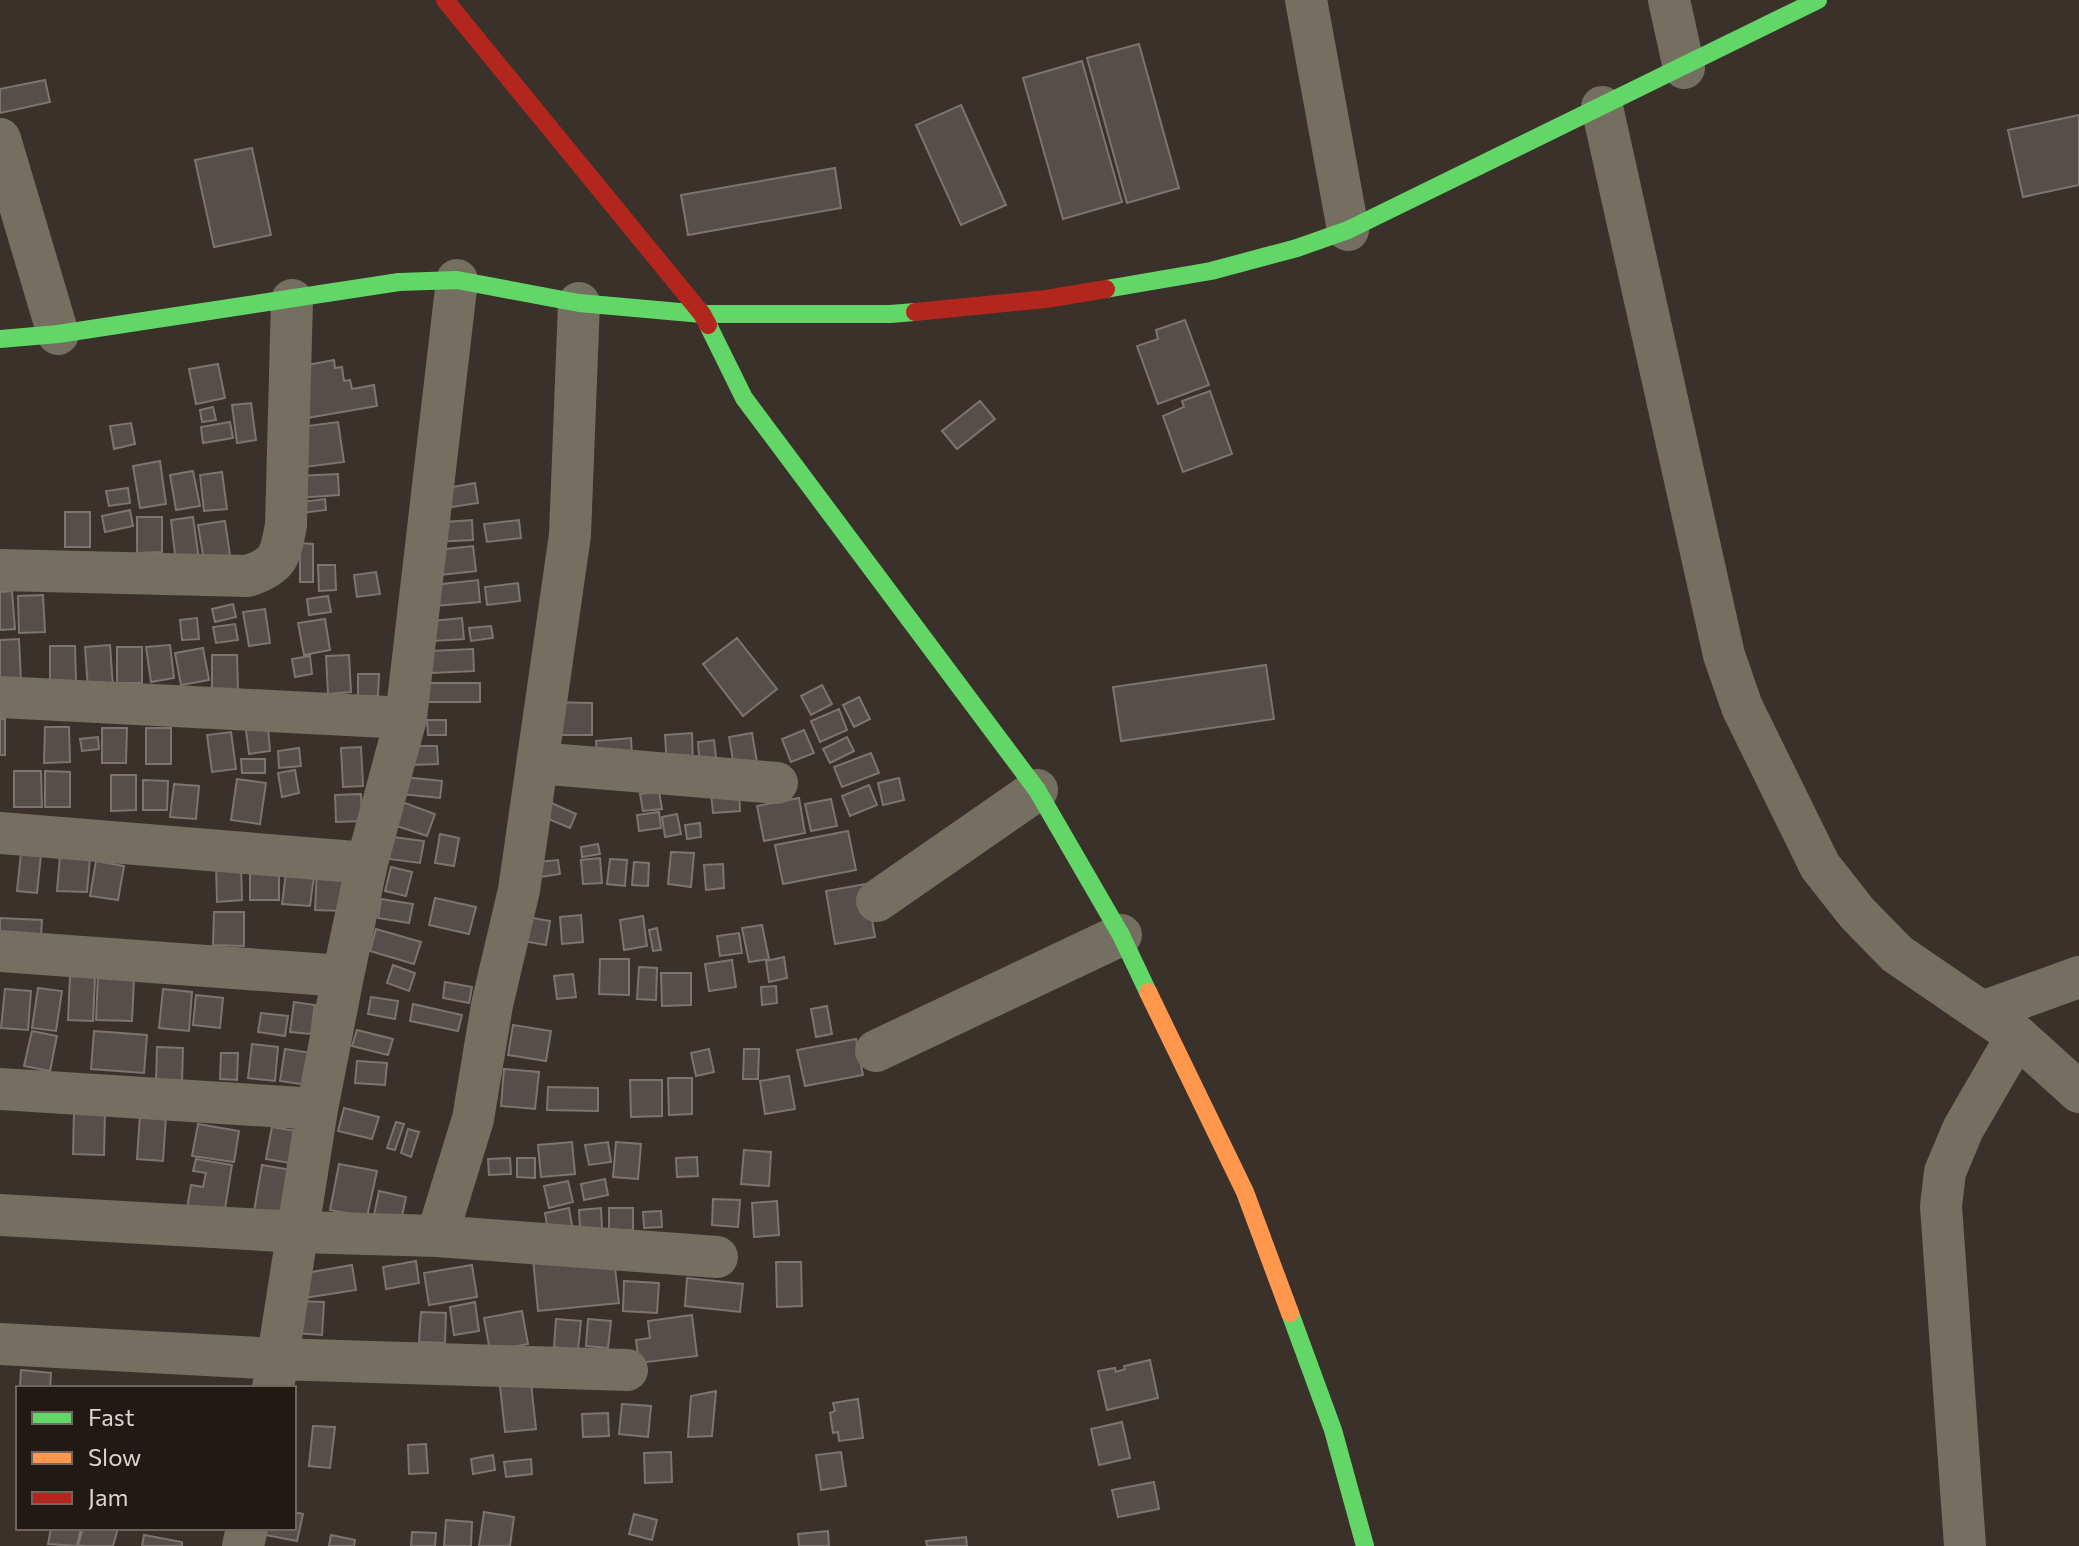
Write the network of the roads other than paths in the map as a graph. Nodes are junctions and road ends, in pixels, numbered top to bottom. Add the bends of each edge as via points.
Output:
1 (445, 0) edge
2 (1306, 0) edge
3 (1669, 0) edge
4 (1818, 0) edge
5 (1684, 68) junction
6 (1602, 107) junction
7 (0, 139) edge
8 (1348, 230) junction
9 (457, 280) junction
10 (292, 300) junction
11 (579, 303) junction
12 (702, 314) junction
13 (58, 334) junction
14 (0, 339) edge
15 (0, 570) edge
16 (0, 697) edge
17 (406, 718) junction
18 (537, 763) junction
19 (777, 783) dead end
20 (1037, 790) junction
21 (0, 833) edge
22 (367, 863) junction
23 (877, 901) dead end
24 (1121, 935) junction
25 (0, 951) edge
26 (343, 976) junction
27 (2079, 977) edge
28 (1982, 1012) junction
29 (2017, 1036) junction
30 (876, 1051) dead end
31 (0, 1089) edge
32 (2079, 1092) edge
33 (317, 1109) junction
34 (0, 1215) edge
35 (299, 1232) junction
36 (437, 1236) junction
37 (717, 1257) dead end
38 (0, 1344) edge
39 (627, 1370) dead end
40 (276, 1374) edge
41 (1365, 1546) edge
42 (1965, 1546) edge

1 - 12 street
2 - 8 street
3 - 5 street
4 - 5 street
5 - 6 street
6 - 8 street
6 - 28 street via 1724,655 1742,707 1820,866 1897,954
7 - 13 street
8 - 12 street via 1211,271 1046,299 890,314
9 - 10 street via 399,282
9 - 11 street
9 - 17 street
10 - 13 street
10 - 15 street via 286,525 281,551 269,569 248,576
11 - 12 street
11 - 18 street via 570,535
12 - 20 street via 744,398
13 - 14 street
16 - 17 street
17 - 22 street
18 - 19 street
18 - 36 street via 519,890 473,1119
20 - 23 street
20 - 24 street
21 - 22 street
22 - 26 street
24 - 30 street
24 - 41 street via 1245,1192 1333,1430
25 - 26 street
26 - 33 street
27 - 28 street
28 - 29 street
29 - 32 street
29 - 42 street via 1963,1129 1945,1172 1941,1206
31 - 33 street
33 - 35 street
34 - 35 street
35 - 36 street
35 - 40 street
36 - 37 street
38 - 40 street
39 - 40 street

